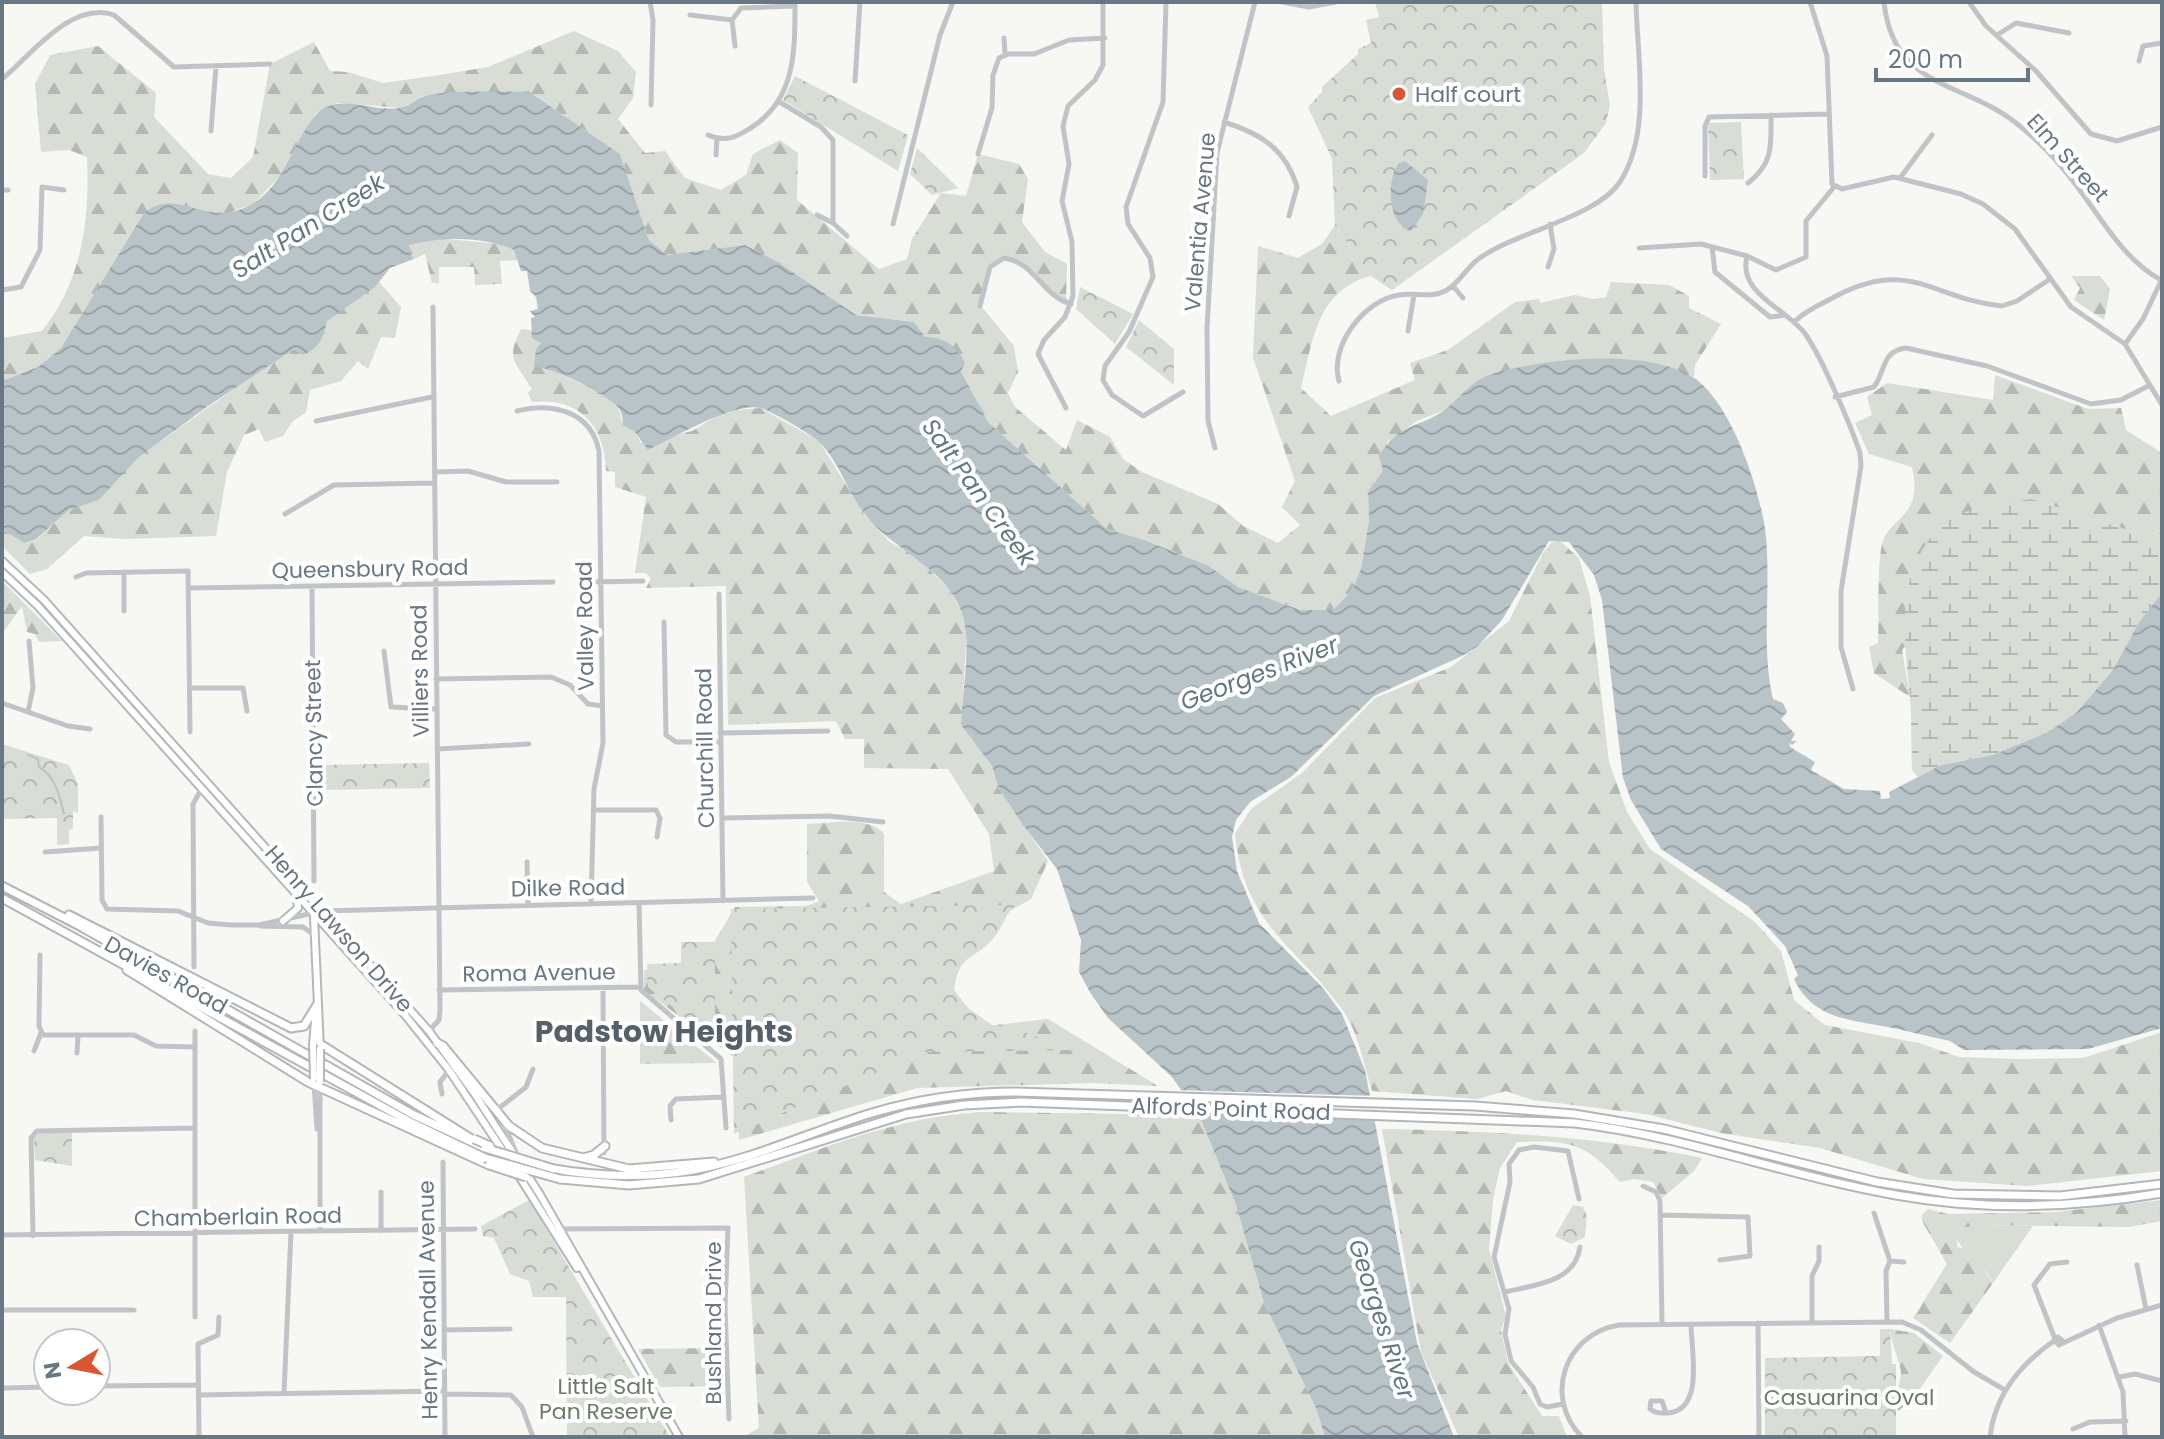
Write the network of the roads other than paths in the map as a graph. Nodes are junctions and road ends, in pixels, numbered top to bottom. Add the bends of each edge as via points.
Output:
1 (650, 2) edge
2 (860, 2) edge
3 (953, 2) edge
4 (1103, 2) edge
5 (1166, 2) edge
6 (1255, 2) edge
7 (1282, 2) edge
8 (1336, 2) edge
9 (1636, 2) edge
10 (1810, 2) edge
11 (1884, 2) edge
12 (1969, 2) edge
13 (795, 4) edge
14 (690, 15) dead end
15 (732, 20) junction
16 (2069, 33) dead end
17 (1997, 35) junction
18 (1004, 38) dead end
19 (1105, 38) junction
20 (2162, 43) edge
21 (735, 46) dead end
22 (1005, 54) junction
23 (2139, 61) dead end
24 (270, 64) dead end
25 (216, 66) junction
26 (2, 77) edge
27 (855, 81) dead end
28 (778, 101) junction
29 (651, 105) dead end
30 (1828, 114) junction
31 (1771, 115) junction
32 (1224, 122) junction
33 (2162, 127) edge
34 (211, 131) dead end
35 (708, 135) dead end
36 (1932, 135) dead end
37 (717, 138) junction
38 (978, 154) dead end
39 (716, 155) dead end
40 (1705, 176) dead end
41 (1900, 178) junction
42 (1748, 183) dead end
43 (1834, 187) junction
44 (64, 190) dead end
45 (817, 215) dead end
46 (1289, 216) dead end
47 (833, 223) junction
48 (893, 224) dead end
49 (1550, 224) junction
50 (847, 236) dead end
51 (1712, 247) junction
52 (1639, 248) dead end
53 (1747, 256) junction
54 (1548, 267) dead end
55 (2050, 279) junction
56 (2162, 279) edge
57 (1453, 286) junction
58 (2, 290) edge
59 (1414, 295) junction
60 (1463, 298) dead end
61 (1071, 304) junction
62 (980, 306) dead end
63 (433, 307) dead end
64 (1785, 315) junction
65 (1794, 322) junction
66 (1408, 331) dead end
67 (2125, 344) junction
68 (1339, 381) dead end
69 (2150, 385) junction
70 (1183, 392) dead end
71 (432, 397) junction
72 (1835, 397) junction
73 (2162, 405) edge
74 (1066, 408) dead end
75 (517, 411) dead end
76 (316, 421) dead end
77 (1215, 448) dead end
78 (434, 472) junction
79 (557, 482) dead end
80 (434, 483) junction
81 (285, 514) dead end
82 (2, 561) edge
83 (2, 572) edge
84 (124, 572) junction
85 (76, 577) dead end
86 (643, 581) dead end
87 (553, 582) dead end
88 (591, 582) dead end
89 (601, 582) junction
90 (435, 583) junction
91 (312, 586) junction
92 (189, 588) junction
93 (719, 594) dead end
94 (124, 611) dead end
95 (664, 622) dead end
96 (29, 641) dead end
97 (384, 651) dead end
98 (436, 679) junction
99 (190, 688) junction
100 (1853, 689) dead end
101 (2, 703) edge
102 (602, 706) junction
103 (436, 709) junction
104 (247, 711) dead end
105 (28, 712) junction
106 (90, 729) dead end
107 (828, 731) dead end
108 (190, 732) dead end
109 (720, 733) junction
110 (721, 742) junction
111 (529, 744) dead end
112 (437, 749) junction
113 (208, 781) junction
114 (201, 788) junction
115 (594, 810) junction
116 (667, 813) dead end
117 (660, 815) junction
118 (101, 817) dead end
119 (722, 818) junction
120 (883, 822) dead end
121 (657, 837) dead end
122 (101, 848) junction
123 (45, 852) dead end
124 (527, 862) dead end
125 (314, 881) dead end
126 (2, 886) edge
127 (16, 892) junction
128 (296, 895) junction
129 (2, 898) edge
130 (813, 898) dead end
131 (723, 901) junction
132 (639, 903) junction
133 (591, 904) junction
134 (528, 905) junction
135 (438, 906) junction
136 (323, 911) junction
137 (313, 913) junction
138 (194, 918) junction
139 (283, 921) junction
140 (259, 925) junction
141 (333, 935) junction
142 (82, 939) junction
143 (317, 940) junction
144 (317, 951) junction
145 (40, 955) dead end
146 (194, 967) dead end
147 (640, 987) junction
148 (603, 988) junction
149 (439, 990) junction
150 (317, 1005) junction
151 (195, 1031) dead end
152 (429, 1031) junction
153 (41, 1033) junction
154 (78, 1036) junction
155 (433, 1044) junction
156 (318, 1046) junction
157 (194, 1047) junction
158 (34, 1051) dead end
159 (77, 1053) dead end
160 (533, 1069) dead end
161 (449, 1070) junction
162 (320, 1079) junction
163 (442, 1094) dead end
164 (724, 1097) junction
165 (498, 1114) junction
166 (671, 1120) dead end
167 (195, 1128) junction
168 (726, 1128) dead end
169 (473, 1141) junction
170 (604, 1149) joint
171 (562, 1155) junction
172 (731, 1161) junction
173 (443, 1162) dead end
174 (487, 1162) junction
175 (521, 1165) junction
176 (2162, 1184) edge
177 (1643, 1186) dead end
178 (381, 1192) dead end
179 (2162, 1193) edge
180 (1579, 1199) dead end
181 (1874, 1213) dead end
182 (1660, 1215) junction
183 (475, 1229) dead end
184 (443, 1230) junction
185 (557, 1230) junction
186 (320, 1231) junction
187 (381, 1231) junction
188 (291, 1232) junction
189 (196, 1233) junction
190 (2, 1235) edge
191 (33, 1236) junction
192 (1580, 1247) dead end
193 (1819, 1247) dead end
194 (1720, 1260) dead end
195 (1890, 1261) junction
196 (1904, 1262) dead end
197 (2067, 1262) dead end
198 (2137, 1265) dead end
199 (1505, 1292) junction
200 (2162, 1305) edge
201 (2146, 1309) junction
202 (2, 1310) edge
203 (134, 1310) dead end
204 (195, 1317) dead end
205 (219, 1317) dead end
206 (1887, 1322) junction
207 (1758, 1323) junction
208 (1812, 1323) junction
209 (1691, 1324) junction
210 (1662, 1325) junction
211 (2099, 1325) junction
212 (510, 1329) dead end
213 (444, 1330) junction
214 (2058, 1340) junction
215 (2119, 1377) junction
216 (2162, 1381) edge
217 (198, 1385) junction
218 (112, 1386) edge
219 (32, 1387) edge
220 (2, 1388) edge
221 (2005, 1390) junction
222 (445, 1392) junction
223 (284, 1393) junction
224 (198, 1395) junction
225 (1563, 1404) junction
226 (1666, 1413) dead end
227 (729, 1419) dead end
228 (2126, 1421) junction
229 (2073, 1429) dead end
230 (199, 1437) edge
231 (445, 1437) edge
232 (533, 1437) edge
233 (679, 1437) edge
234 (1582, 1437) edge
235 (1759, 1437) edge
236 (1990, 1437) edge
237 (2125, 1437) edge

1 - 29 street
2 - 27 street
3 - 48 street
4 - 19 street
5 - 70 street via 1163,102 1126,207 1131,229 1150,258 1153,277 1103,375 1109,392 1143,416
6 - 32 street, Valentia Avenue
7 - 8 street via 1309,7
9 - 49 street via 1639,108 1628,167 1615,187 1579,214
10 - 30 street via 1826,49
11 - 56 street, Elm Street via 1894,40 1914,66 2016,123 2070,178 2132,258
12 - 17 street
13 - 15 street via 741,8
13 - 28 street via 795,60
14 - 15 street
15 - 21 street
16 - 17 street via 2016,23
17 - 33 street via 2091,134 2117,141
18 - 22 street
19 - 22 street via 1064,41 1029,55
19 - 61 street via 1101,71 1071,102 1064,121 1069,164 1062,201 1072,242
20 - 23 street via 2143,46
22 - 38 street via 995,65 992,108
24 - 25 street
25 - 26 street via 174,67 114,15 101,11 56,26
25 - 34 street
28 - 37 street via 768,116 742,134
28 - 47 street via 833,140
30 - 31 street
30 - 43 street
31 - 40 street via 1706,117
31 - 42 street via 1769,162
32 - 46 street via 1259,135 1284,157 1297,187
32 - 77 street, Valentia Avenue via 1217,153 1207,316 1208,421
35 - 37 street
36 - 41 street
37 - 39 street
41 - 43 street
41 - 55 street via 1983,204 2015,229
43 - 53 street via 1806,221 1809,251 1803,259 1776,270
44 - 58 street via 42,187 40,250 23,285
45 - 47 street
47 - 50 street
49 - 54 street via 1554,249
49 - 57 street via 1477,261
51 - 52 street
51 - 53 street
51 - 64 street via 1715,272 1770,317
53 - 64 street via 1746,271 1757,292
55 - 65 street via 2002,306 1905,280 1875,279
55 - 67 street via 2075,311
56 - 67 street
57 - 59 street via 1434,295
57 - 60 street
59 - 66 street
59 - 68 street via 1388,298 1352,326 1339,355
61 - 62 street via 1053,297 1025,265 1004,258 990,267
61 - 74 street via 1038,354
63 - 71 street, Villiers Road
64 - 65 street
65 - 72 street via 1807,336
67 - 69 street
69 - 72 street via 2121,400 2091,404 1981,364 1906,348 1886,358 1874,387
69 - 73 street
71 - 76 street
71 - 78 street, Villiers Road
72 - 100 street via 1861,459 1841,591 1841,647
75 - 89 street, Valley Road via 564,410 581,418 595,438 600,459
78 - 79 street via 468,471 506,482
78 - 80 street, Villiers Road
80 - 81 street via 334,485
80 - 90 street, Villiers Road
82 - 113 main road, Henry Lawson Drive via 44,600
83 - 114 main road, Henry Lawson Drive
84 - 85 street
84 - 92 street via 188,571
84 - 94 street
86 - 89 street
87 - 90 street, Queensbury Road
88 - 89 street
89 - 102 street, Valley Road
90 - 91 street, Queensbury Road
90 - 98 street, Villiers Road
91 - 92 street, Queensbury Road
91 - 125 street, Clancy Street
92 - 99 street
93 - 109 street, Churchill Road
95 - 110 street via 666,735 676,742
96 - 105 street via 33,688
97 - 103 street via 391,707
98 - 102 street via 551,677 570,685 588,704
98 - 103 street, Villiers Road
99 - 104 street via 243,688
99 - 108 street
101 - 105 street
102 - 115 street, Valley Road
103 - 112 street, Villiers Road
105 - 106 street
107 - 109 street
109 - 110 street, Churchill Road
110 - 119 street, Churchill Road
111 - 112 street
112 - 135 street, Villiers Road
113 - 114 street
113 - 136 main road, Henry Lawson Drive
114 - 128 main road, Henry Lawson Drive
114 - 138 street via 193,804
115 - 117 street via 651,809
115 - 133 street, Valley Road
116 - 117 street
117 - 121 street
118 - 122 street
119 - 120 street via 829,816
119 - 131 street, Churchill Road
122 - 123 street
122 - 138 street via 105,908 178,911
124 - 134 street
126 - 127 highway, Davies Road
127 - 150 highway via 291,1028 304,1026
127 - 162 highway, Davies Road
128 - 137 main road, Henry Lawson Drive
128 - 139 main road via 298,908
129 - 142 highway, Davies Road
130 - 131 street, Dilke Road
131 - 132 street, Dilke Road
132 - 133 street, Dilke Road
132 - 147 street
133 - 134 street, Dilke Road
134 - 135 street, Dilke Road
135 - 136 street, Dilke Road
135 - 149 street, Villiers Road
136 - 137 main road
136 - 152 main road, Henry Lawson Drive
137 - 139 street
137 - 141 main road, Henry Lawson Drive
137 - 143 main road
138 - 140 street
138 - 146 street
139 - 140 street
140 - 143 street via 307,928
141 - 144 main road via 322,937
141 - 155 main road, Henry Lawson Drive
142 - 162 highway, Davies Road
142 - 162 highway
143 - 144 main road
144 - 150 main road
145 - 153 street
147 - 148 street, Roma Avenue
147 - 164 street via 718,1056 724,1067
148 - 149 street, Roma Avenue
148 - 170 street
149 - 152 street, Villiers Road via 440,1017
150 - 156 main road
151 - 157 street
152 - 155 main road, Henry Lawson Drive
153 - 154 street
153 - 158 street
154 - 157 street via 134,1035 156,1046
154 - 159 street
155 - 161 main road, Henry Lawson Drive
155 - 165 highway via 443,1046
155 - 175 main road, Henry Lawson Drive
156 - 162 main road, bridge
156 - 169 highway
157 - 167 street
160 - 165 street via 529,1083 500,1106
161 - 163 street via 440,1082
161 - 185 main road, Henry Lawson Drive
162 - 169 highway, Alfords Point Road
162 - 174 highway, Alfords Point Road
162 - 174 highway
162 - 186 street
164 - 166 street via 672,1097
164 - 168 street
165 - 171 highway via 527,1141
165 - 175 street
167 - 189 street
167 - 191 street via 37,1131 31,1138
169 - 172 highway, Alfords Point Road, bridge via 554,1169 644,1175
170 - 171 highway via 587,1158
171 - 172 highway via 636,1170
172 - 176 highway, Alfords Point Road via 873,1113 937,1098 1002,1092 1475,1106 1632,1122 1863,1179 1953,1194 2060,1196
173 - 184 street, Henry Kendall Avenue
174 - 179 highway, Alfords Point Road, bridge via 562,1182 663,1185 731,1172 869,1124 931,1109 989,1103 1557,1122 1630,1131 1932,1200 2059,1205
175 - 185 main road, Henry Lawson Drive
177 - 182 street via 1658,1195
178 - 187 street
180 - 199 street via 1566,1149 1529,1147 1514,1153 1494,1254
181 - 195 street
182 - 194 street via 1748,1217 1750,1256
182 - 210 street
183 - 184 street, Chamberlain Road
184 - 187 street, Chamberlain Road
184 - 213 street, Henry Kendall Avenue
185 - 227 street, Bushland Drive via 726,1227
185 - 233 main road, Henry Lawson Drive
186 - 187 street, Chamberlain Road
186 - 188 street, Chamberlain Road
188 - 189 street, Chamberlain Road
188 - 223 street
189 - 191 street, Chamberlain Road
189 - 204 street
190 - 191 street, Chamberlain Road
192 - 199 street via 1576,1262 1562,1275
193 - 208 street via 1812,1276
195 - 196 street
195 - 206 street
197 - 214 street via 2050,1264 2034,1285
198 - 201 street
199 - 225 street via 1510,1315 1505,1334 1512,1363 1540,1404
200 - 201 street
201 - 211 street
202 - 203 street
205 - 217 street via 218,1335 198,1344
206 - 208 street
206 - 221 street via 1917,1327
207 - 208 street
207 - 209 street
207 - 235 street
209 - 210 street
209 - 226 street via 1692,1396 1681,1409
210 - 225 street via 1613,1326 1588,1337 1565,1369
211 - 214 street
211 - 215 street
212 - 213 street
213 - 222 street, Henry Kendall Avenue
214 - 221 street via 2024,1366
215 - 216 street via 2135,1374
215 - 228 street
217 - 218 street
217 - 224 street
219 - 220 street
221 - 236 street
222 - 223 street
222 - 231 street, Henry Kendall Avenue
222 - 232 street via 511,1395 522,1407
223 - 224 street
224 - 230 street
225 - 234 street
228 - 229 street via 2090,1422
228 - 237 street

